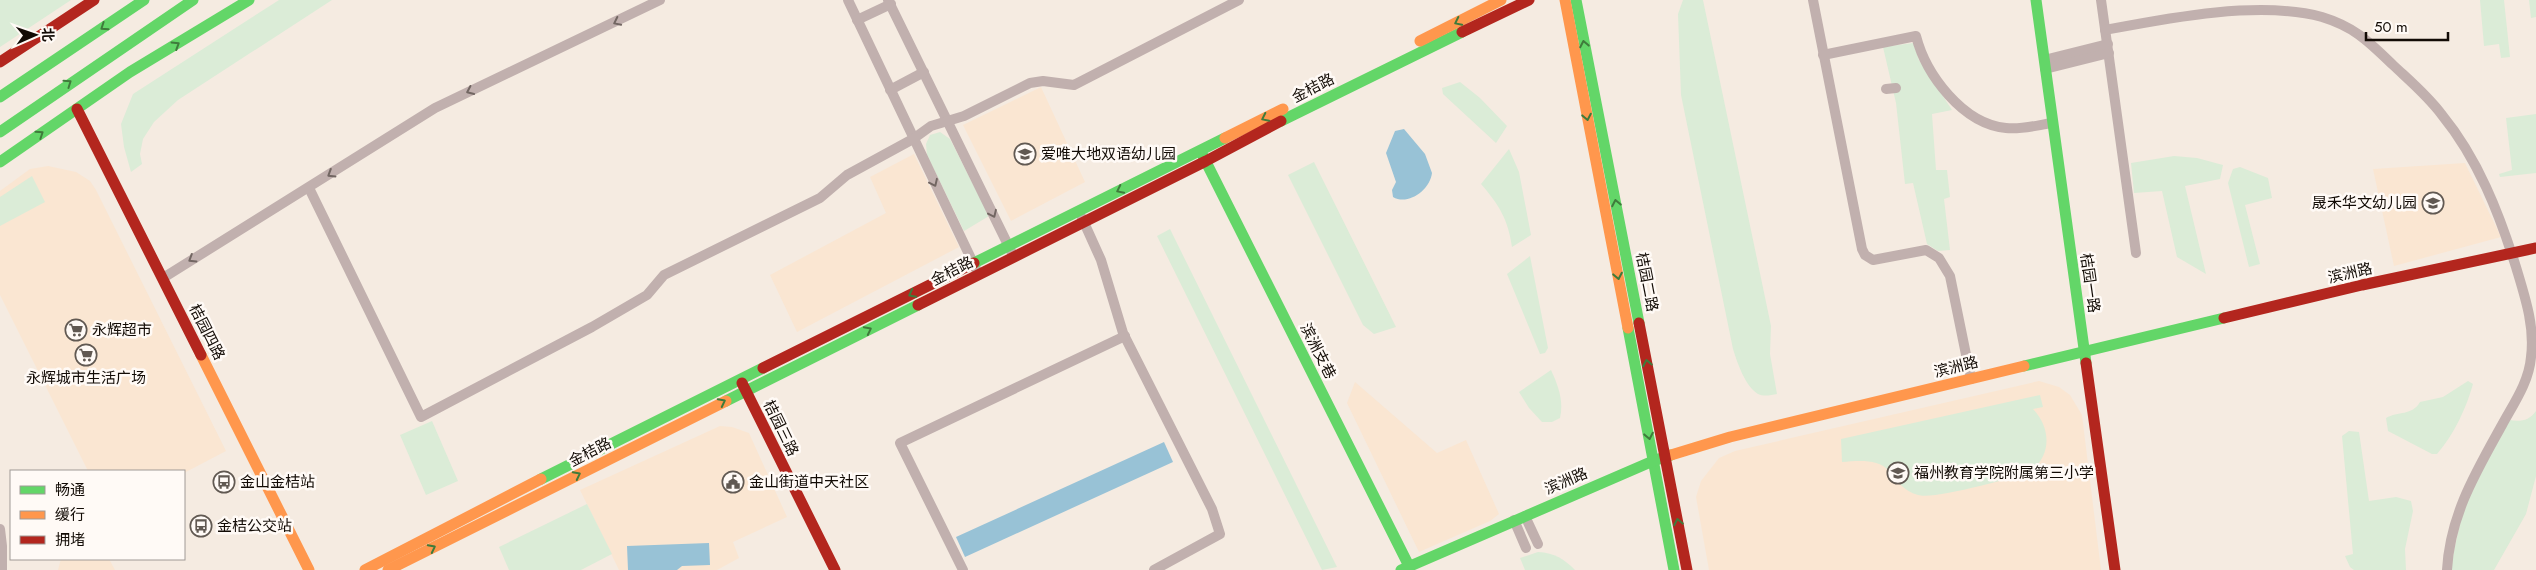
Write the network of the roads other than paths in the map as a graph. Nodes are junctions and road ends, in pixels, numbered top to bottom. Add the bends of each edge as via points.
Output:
1 (94, 0) edge
2 (144, 0) edge
3 (193, 0) edge
4 (248, 0) edge
5 (660, 0) edge
6 (848, 0) edge
7 (1239, 0) edge
8 (1501, 0) edge
9 (1529, 0) edge
10 (1565, 0) edge
11 (1576, 0) edge
12 (1813, 0) edge
13 (2036, 0) edge
14 (2101, 0) edge
15 (889, 2) edge
16 (857, 20) junction
17 (2105, 30) junction
18 (2108, 48) junction
19 (1823, 55) junction
20 (0, 62) edge
21 (2045, 65) junction
22 (924, 72) junction
23 (890, 90) junction
24 (0, 97) edge
25 (77, 108) junction
26 (950, 122) junction
27 (2052, 122) junction
28 (0, 132) edge
29 (913, 139) junction
30 (1200, 150) junction
31 (1206, 161) junction
32 (0, 162) edge
33 (308, 188) junction
34 (1078, 211) junction
35 (1084, 222) junction
36 (1008, 246) junction
37 (2536, 248) edge
38 (2136, 253) dead end
39 (2512, 254) junction
40 (1014, 257) junction
41 (973, 263) junction
42 (978, 274) junction
43 (163, 278) junction
44 (2534, 333) edge
45 (1125, 336) junction
46 (2085, 352) junction
47 (1971, 379) junction
48 (740, 380) junction
49 (746, 391) junction
50 (1666, 456) junction
51 (1653, 460) junction
52 (1519, 518) junction
53 (0, 530) edge
54 (1538, 544) dead end
55 (1526, 548) dead end
56 (1405, 568) edge
57 (2, 570) edge
58 (309, 570) edge
59 (365, 570) edge
60 (388, 570) edge
61 (835, 570) edge
62 (963, 570) edge
63 (1154, 570) edge
64 (1674, 570) edge
65 (1687, 570) edge
66 (2115, 570) edge
67 (2447, 570) edge

1 - 20 main road
2 -> 24 main road
28 -> 3 main road
25 -> 4 main road
5 -> 33 street via 435,108
6 - 16 street
7 - 26 street via 1074,85 1043,81 1030,83
8 -> 30 main road
9 - 31 main road, 金桔路 via 1301,110
10 -> 51 main road, 桔园二路
50 -> 11 main road, 桔园二路
12 - 19 street
13 - 21 main road, 桔园一路
14 - 17 street
15 - 16 street
15 - 22 street
16 - 23 street
17 - 18 street
17 - 39 street via 2206,13 2262,10 2320,16 2351,28 2426,96 2456,134 2486,186
18 - 21 street
18 - 38 street
19 - 27 street via 1916,36 1923,56 1948,96 1966,111 2008,129
19 - 47 street via 1862,249 1869,258 1879,260 1931,251 1944,263 1950,276
21 - 27 main road, 桔园一路
22 - 23 street
22 - 26 street
23 - 29 street
32 -> 25 main road
25 - 43 main road, 桔园四路
26 - 29 street via 931,126
26 -> 36 street
27 - 46 main road, 桔园一路
29 - 33 street via 847,175 820,198 664,275 647,295 608,318 421,417
29 -> 41 street
30 - 31 main road, 滨洲支巷
30 -> 34 main road
31 - 35 main road, 金桔路
31 - 56 main road, 滨洲支巷
33 -> 43 street
34 - 35 street
34 - 36 main road
35 - 40 main road, 金桔路
35 - 45 street via 1101,260
36 - 40 street
36 - 41 main road
37 - 39 main road, 滨洲路
39 - 44 street
39 - 46 main road, 滨洲路 via 2362,285
40 - 42 main road, 金桔路
41 - 42 street
41 -> 48 main road
49 -> 42 main road, 金桔路
43 - 58 main road, 桔园四路
44 - 67 street via 2523,387 2462,499 2453,527
45 - 62 street via 900,443
45 - 63 street via 1212,509 1220,534
46 - 47 main road, 滨洲路
46 - 66 main road, 桔园一路
47 - 50 main road, 滨洲路 via 1730,437
48 - 49 main road, 桔园三路
48 - 59 main road
60 -> 49 main road, 金桔路
49 - 61 main road, 桔园三路
50 - 51 main road, 滨洲路
65 -> 50 main road, 桔园二路
51 - 52 main road, 滨洲路
51 - 64 main road, 桔园二路
52 - 54 street
52 - 55 street
52 - 56 main road, 滨洲路
53 - 57 street

